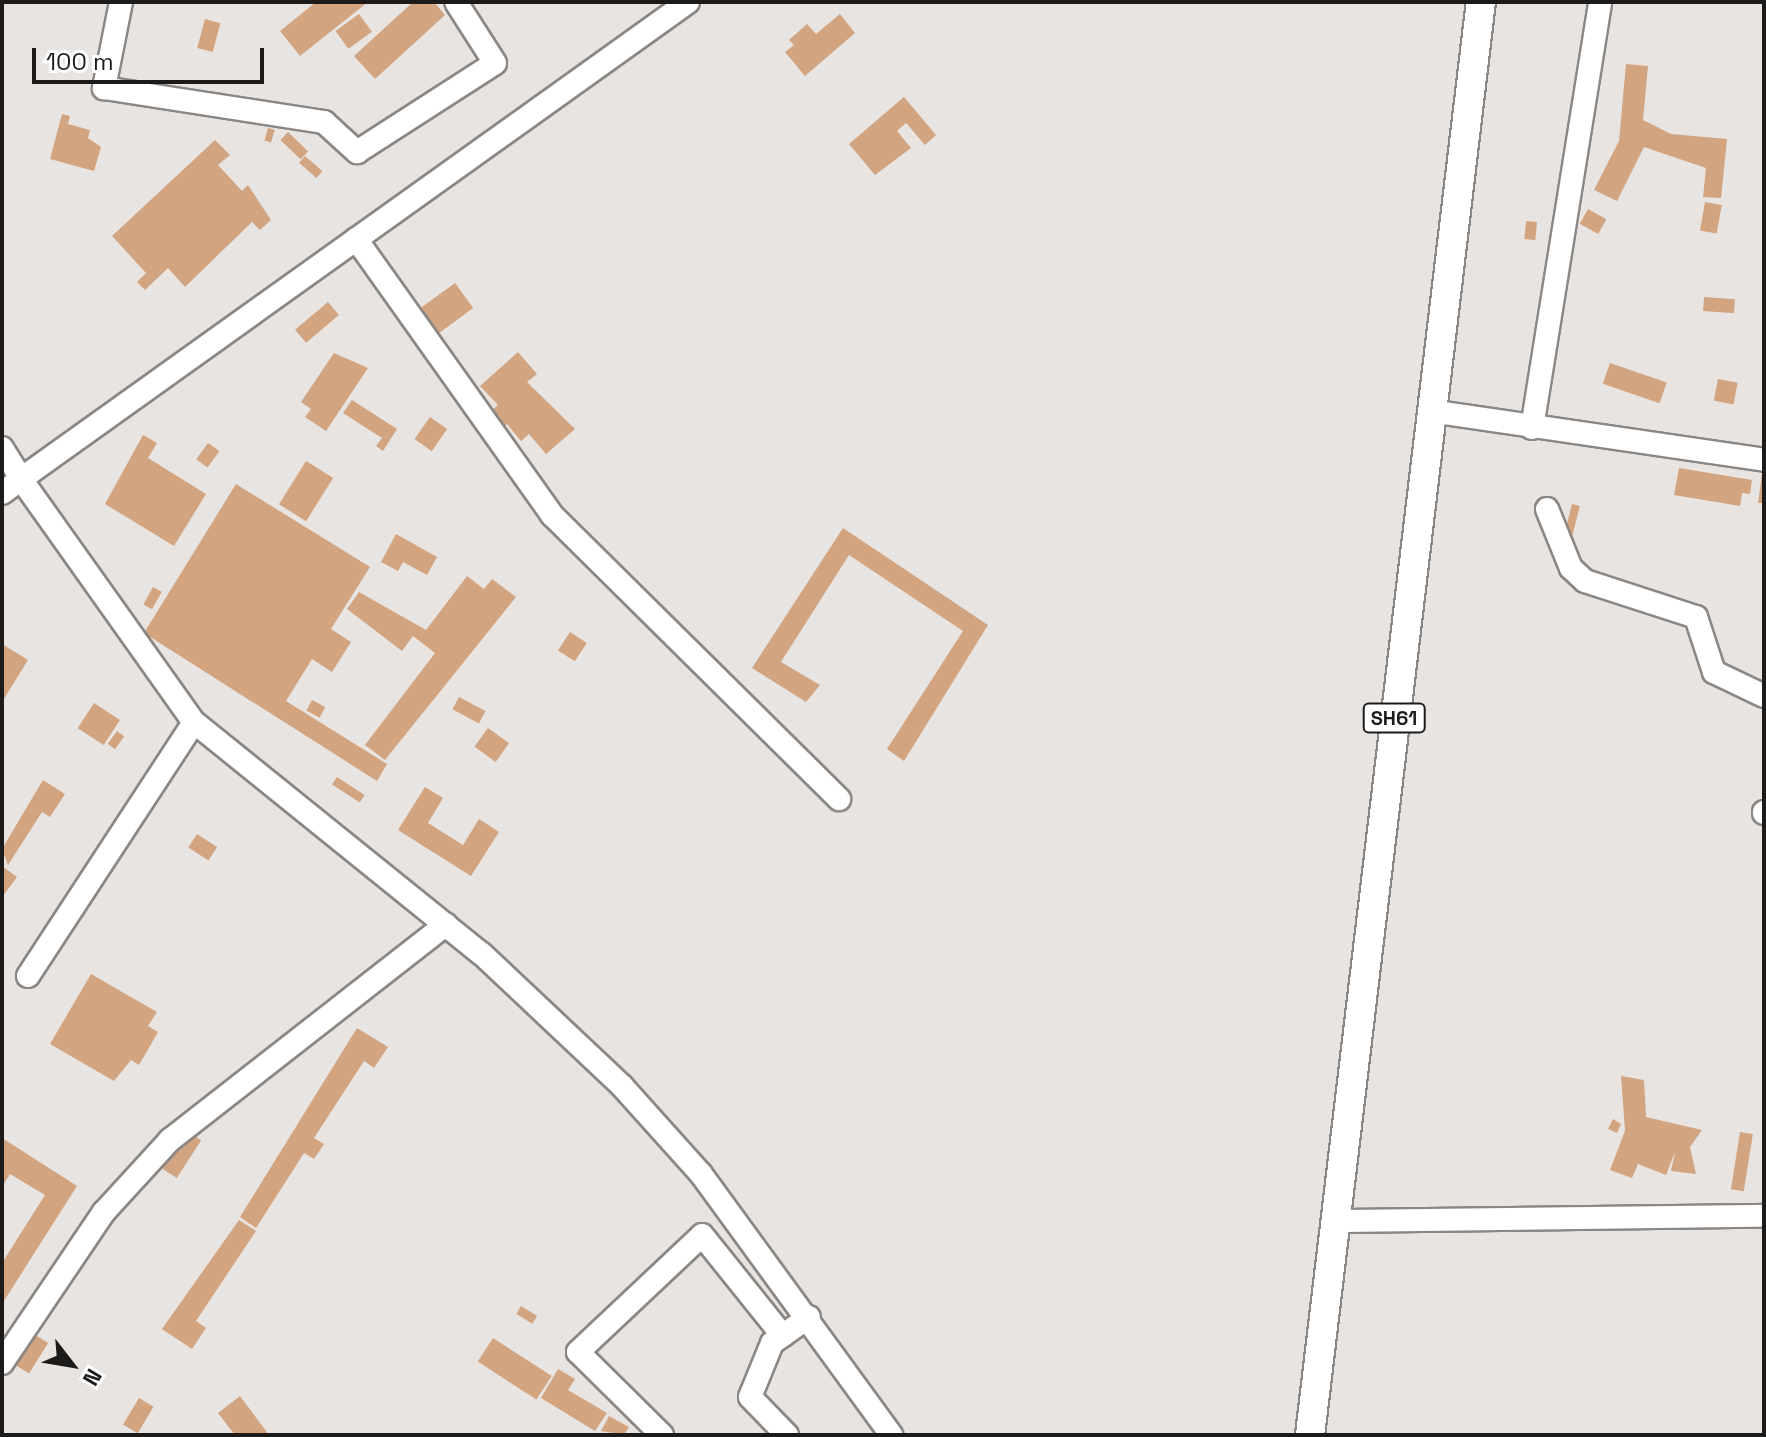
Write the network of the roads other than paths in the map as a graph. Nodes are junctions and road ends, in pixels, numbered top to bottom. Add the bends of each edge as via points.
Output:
1 (121, 2) edge
2 (456, 2) edge
3 (688, 2) edge
4 (1481, 2) edge
5 (1600, 2) edge
6 (356, 239) junction
7 (1430, 411) junction
8 (1532, 428) junction
9 (2, 448) edge
10 (1764, 460) edge
11 (12, 479) edge
12 (2, 493) edge
13 (1547, 509) dead end
14 (1764, 696) edge
15 (194, 722) junction
16 (839, 799) dead end
17 (446, 924) junction
18 (28, 976) dead end
19 (1764, 1216) edge
20 (1335, 1221) junction
21 (809, 1317) junction
22 (783, 1336) junction
23 (2, 1363) edge
24 (662, 1435) edge
25 (787, 1435) edge
26 (891, 1435) edge
27 (1310, 1435) edge

1 - 2 street via 104,88 324,122 357,152 495,63
3 - 6 street
4 - 7 main road, SH61
5 - 8 street
6 - 11 street
6 - 16 street via 552,515
7 - 8 street
7 - 20 main road, SH61
8 - 10 street
9 - 11 street
11 - 12 street
11 - 15 street
13 - 14 street via 1571,568 1585,581 1696,617 1714,672
15 - 17 street
15 - 18 street
17 - 21 street via 622,1086 701,1174
17 - 23 street via 170,1140 104,1212
19 - 20 street
20 - 27 main road, SH61
21 - 22 street
21 - 26 street
22 - 24 street via 702,1235 578,1352
22 - 25 street via 755,1371 750,1397

